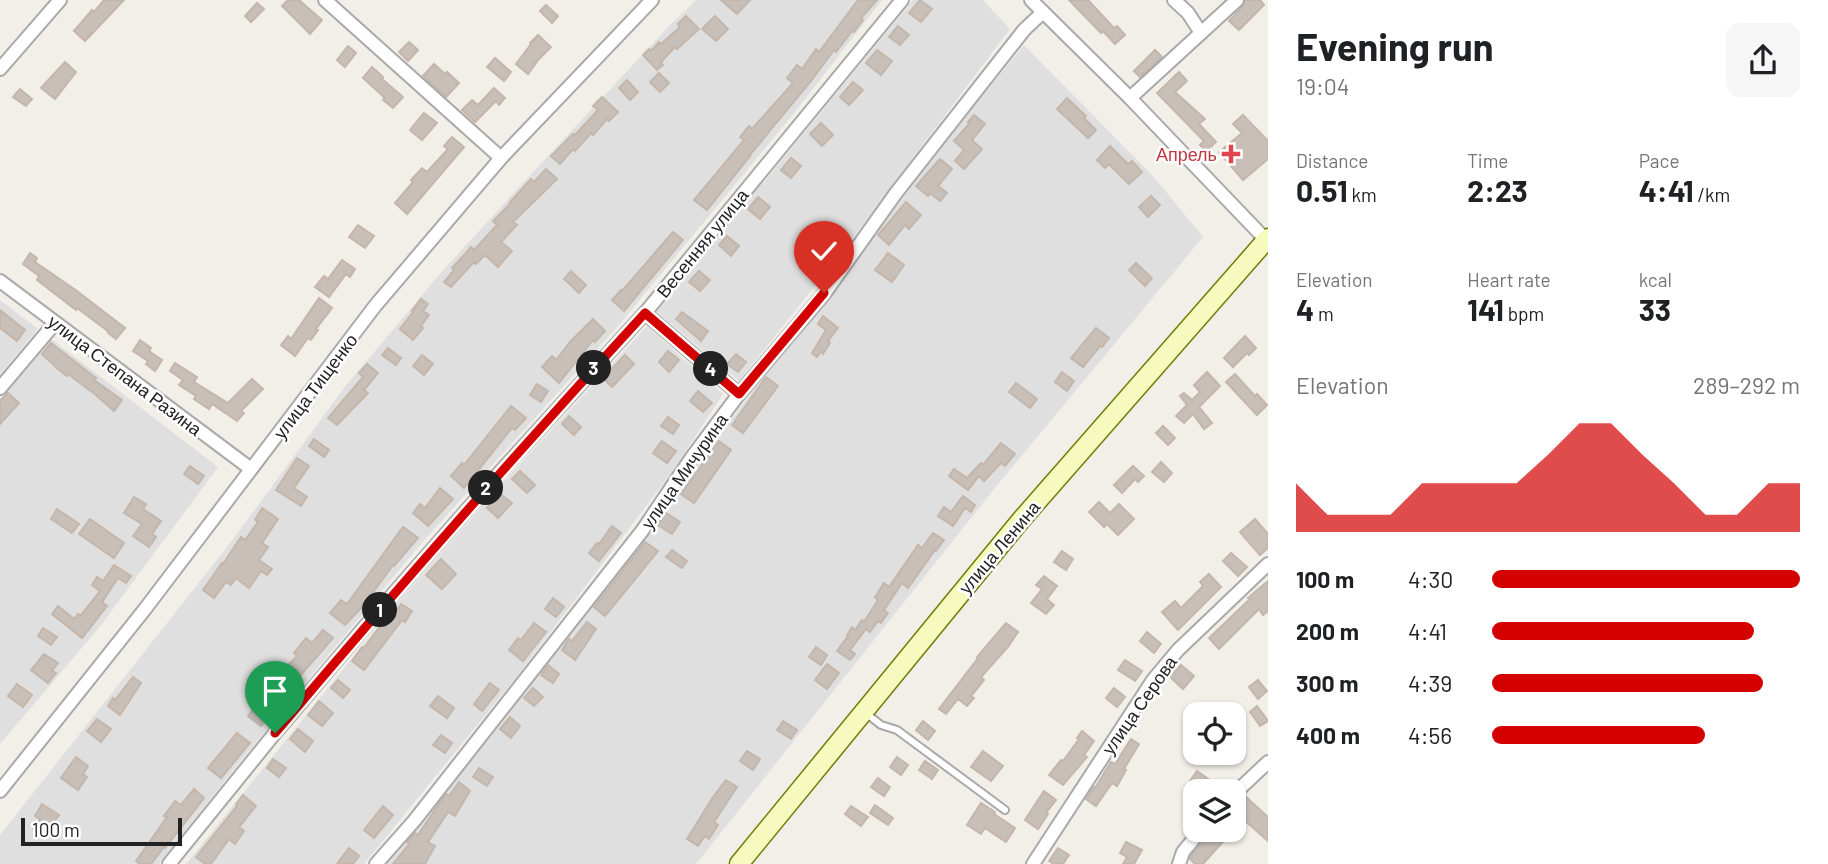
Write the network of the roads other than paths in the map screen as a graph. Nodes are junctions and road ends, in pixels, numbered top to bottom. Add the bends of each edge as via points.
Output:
1 (60, 0) edge
2 (325, 0) edge
3 (652, 0) edge
4 (902, 0) edge
5 (1031, 0) edge
6 (1174, 0) edge
7 (1237, 0) edge
8 (1043, 12) junction
9 (1200, 33) junction
10 (0, 69) edge
11 (1130, 98) junction
12 (501, 158) junction
13 (1267, 240) edge
14 (0, 281) edge
15 (645, 313) junction
16 (55, 323) junction
17 (0, 388) edge
18 (739, 394) junction
19 (251, 470) junction
20 (1268, 564) edge
21 (863, 711) junction
22 (1268, 762) edge
23 (1246, 783) edge
24 (0, 791) edge
25 (1005, 810) dead end
26 (1191, 842) edge
27 (169, 864) edge
28 (376, 864) edge
29 (739, 864) edge
30 (1033, 864) edge
31 (1179, 864) edge

1 - 10 street
2 - 12 street
3 - 12 street, улица Тищенко
4 - 15 street, Весенняя улица
5 - 8 street
6 - 9 street
7 - 9 street
8 - 11 street
8 - 18 street, улица Мичурина via 1024,30 824,293
9 - 11 street
11 - 13 street
12 - 19 street, улица Тищенко via 375,306
13 - 21 main road, улица Ленина via 1021,520
14 - 16 street, улица Степана Разина
15 - 18 street
15 - 27 street, Весенняя улица via 374,616
16 - 17 street
16 - 19 street, улица Степана Разина
18 - 28 street, улица Мичурина via 642,531
19 - 24 street, улица Тищенко
20 - 30 street, улица Серова via 1153,680
21 - 25 lane via 897,730
21 - 29 main road, улица Ленина
22 - 23 street
26 - 31 street

